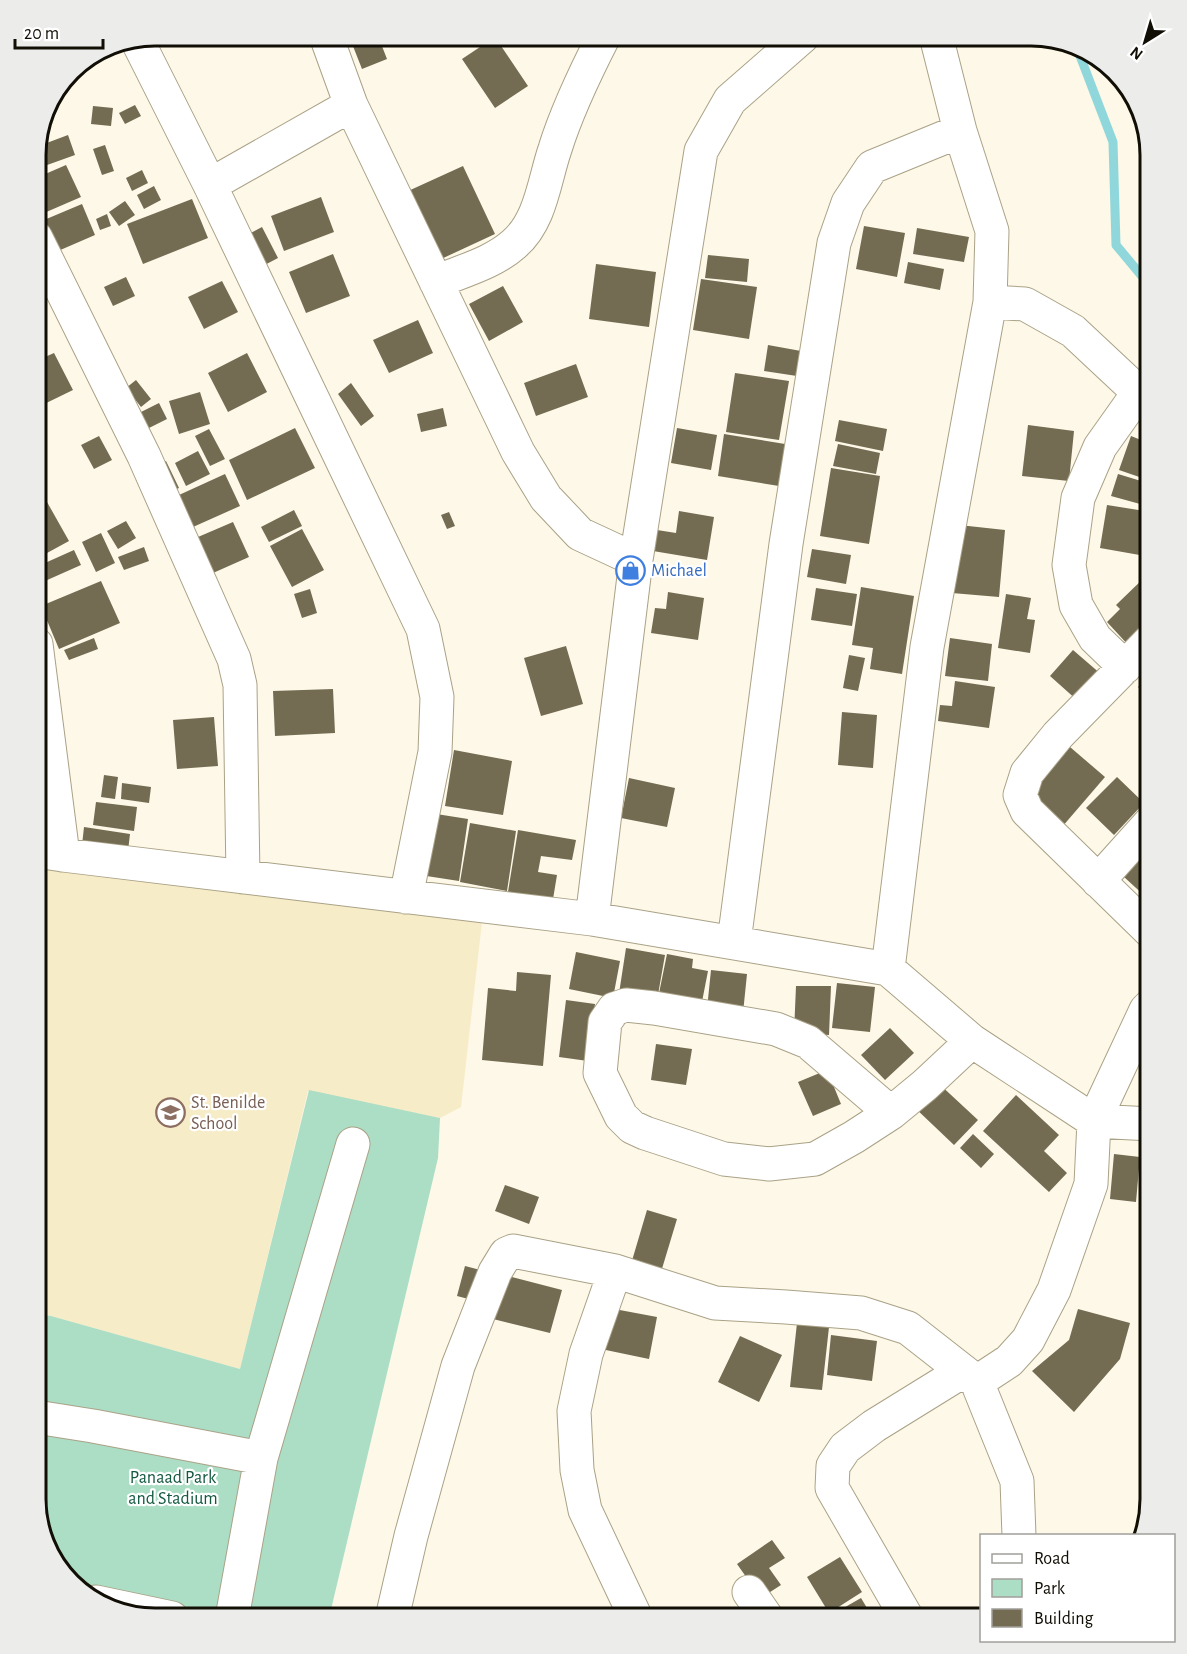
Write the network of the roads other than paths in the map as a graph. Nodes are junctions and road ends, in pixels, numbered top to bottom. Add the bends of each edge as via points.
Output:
1 (330, 46) edge
2 (141, 47) edge
3 (599, 47) edge
4 (790, 47) edge
5 (939, 47) edge
6 (351, 105) junction
7 (960, 131) junction
8 (210, 185) junction
9 (47, 260) edge
10 (436, 282) junction
11 (990, 302) junction
12 (1141, 394) edge
13 (1141, 402) edge
14 (636, 560) junction
15 (1141, 650) edge
16 (1125, 667) junction
17 (47, 801) edge
18 (1141, 833) edge
19 (50, 853) edge
20 (243, 877) junction
21 (1098, 881) junction
22 (406, 897) junction
23 (592, 919) junction
24 (1141, 922) edge
25 (734, 942) junction
26 (888, 969) junction
27 (1141, 1025) edge
28 (972, 1041) junction
29 (891, 1113) junction
30 (1094, 1121) junction
31 (1141, 1123) edge
32 (353, 1144) dead end
33 (615, 1271) junction
34 (970, 1376) junction
35 (46, 1419) edge
36 (261, 1458) junction
37 (1019, 1534) edge
38 (234, 1607) edge
39 (394, 1607) edge
40 (631, 1608) edge
41 (901, 1608) edge

1 - 6 street
2 - 8 street
3 - 10 street via 578,88 526,231 514,245 492,259
4 - 14 street via 730,100 701,151
5 - 7 street
6 - 8 street
6 - 10 street
7 - 11 street via 992,231
7 - 25 street via 872,167 848,203 834,243 786,544
8 - 22 street via 423,630 436,697 435,752
9 - 20 street via 144,456 234,659 240,685
10 - 14 street via 518,452 546,498 580,534
11 - 12 street via 1025,304 1073,331
11 - 26 street via 927,647
13 - 16 street via 1100,447 1078,498 1069,565 1076,605 1095,638
14 - 23 street
15 - 16 street
16 - 21 street via 1058,735 1027,773 1020,795 1027,811
17 - 19 street
18 - 21 street
19 - 20 street
20 - 22 street
21 - 24 street
22 - 23 street
23 - 25 street
25 - 26 street
26 - 28 street
27 - 30 street
28 - 29 street
28 - 30 street
29 - 29 street via 815,1159 769,1164 706,1154 645,1133 621,1116 600,1073 605,1022 614,1009 626,1005 776,1029 808,1042
30 - 31 street
30 - 34 street via 1091,1184 1054,1290 1028,1340 1009,1361
32 - 36 street
33 - 34 street via 715,1303 861,1313 908,1328
33 - 39 street via 513,1251 506,1254 458,1366
33 - 40 street via 586,1354 574,1411 577,1470 585,1510
34 - 37 street via 1017,1481
34 - 41 street via 874,1426 845,1448 833,1466 832,1488
35 - 36 street
36 - 38 street

